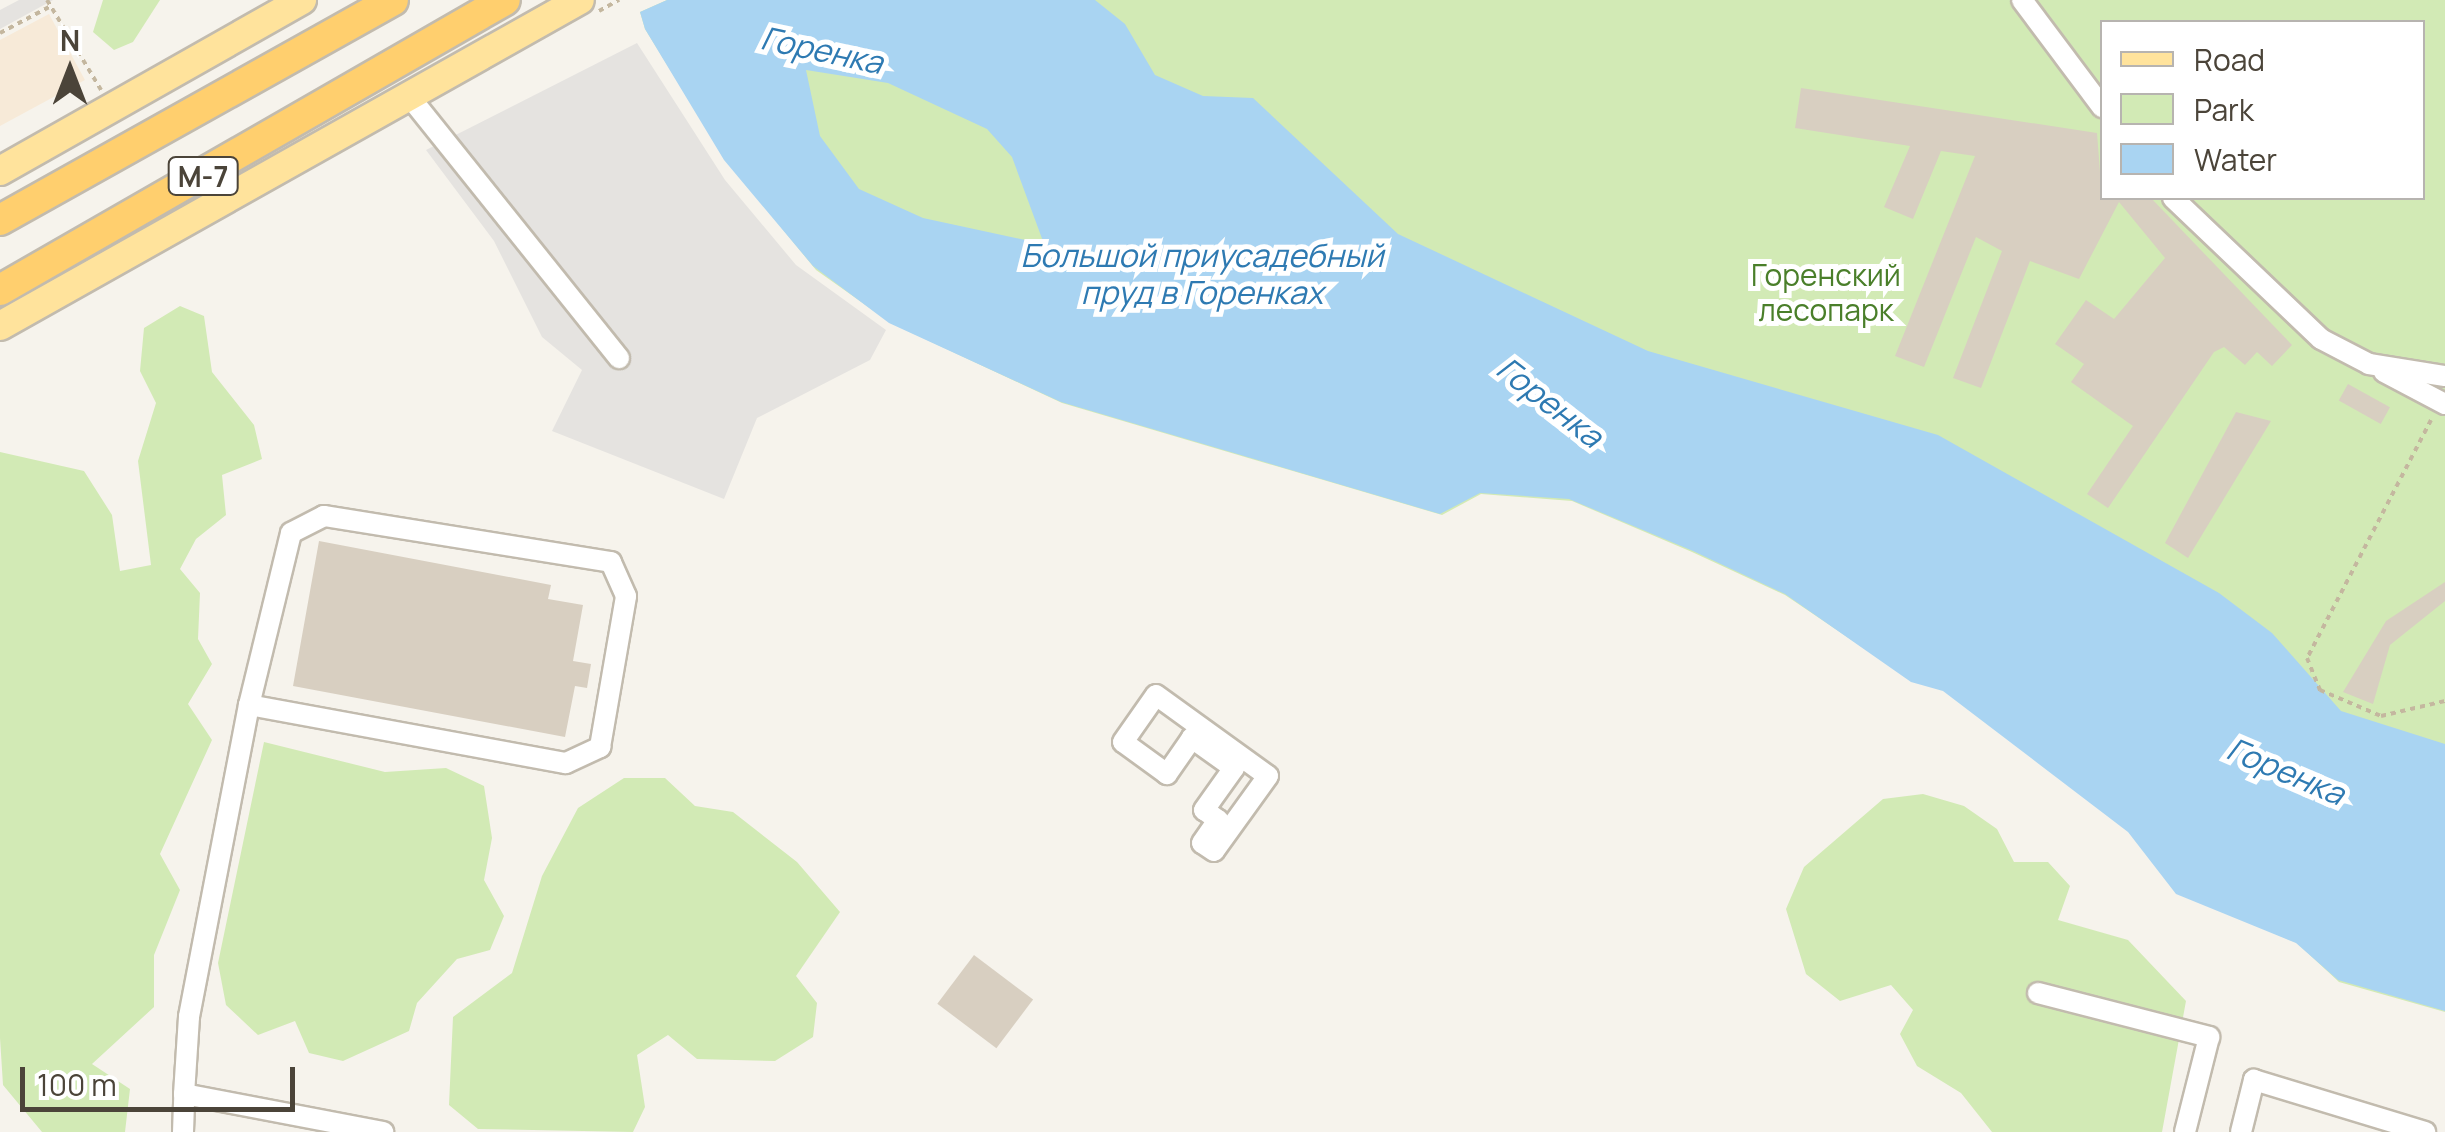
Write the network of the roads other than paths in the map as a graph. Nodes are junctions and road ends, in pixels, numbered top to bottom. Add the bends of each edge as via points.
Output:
1 (302, 0) edge
2 (505, 0) edge
3 (538, 0) edge
4 (580, 0) edge
5 (2022, 0) edge
6 (384, 5) edge
7 (522, 33) junction
8 (409, 96) junction
9 (2100, 103) edge
10 (0, 171) edge
11 (2175, 200) edge
12 (0, 220) edge
13 (0, 290) edge
14 (0, 326) edge
15 (619, 358) dead end
16 (2369, 364) junction
17 (2445, 376) edge
18 (2443, 403) edge
19 (1156, 695) joint
20 (249, 705) junction
21 (2038, 993) dead end
22 (184, 1094) junction
23 (184, 1132) edge
24 (383, 1132) edge
25 (2185, 1132) edge
26 (2241, 1132) edge
27 (2426, 1132) edge

1 - 10 main road
2 - 13 highway, М-7
3 - 7 main road
4 - 7 main road
5 - 9 lane
6 - 12 highway, М-7
7 - 8 main road
8 - 14 main road
8 - 15 lane
11 - 16 lane via 2270,298
16 - 17 lane
16 - 18 lane
19 - 19 lane via 1123,742 1167,774 1192,738 1234,768 1204,810 1218,820 1202,843 1214,852 1268,776
20 - 20 lane via 566,763 600,747 626,596 611,562 324,516 291,533
20 - 22 lane via 189,1017
21 - 25 lane via 2209,1037
22 - 23 lane
22 - 24 lane
26 - 27 lane via 2254,1080

